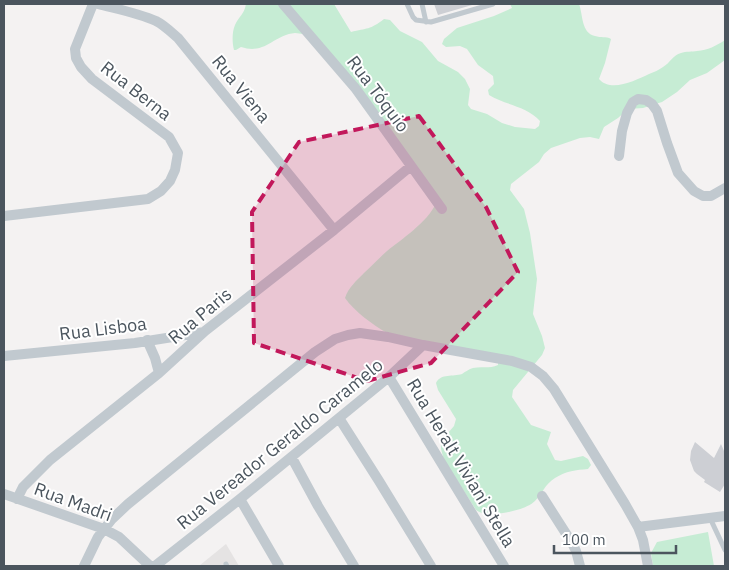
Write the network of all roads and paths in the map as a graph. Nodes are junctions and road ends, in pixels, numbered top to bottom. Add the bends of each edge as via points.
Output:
1 (92, 4) edge
2 (98, 4) edge
3 (283, 4) edge
4 (407, 4) edge
5 (422, 4) edge
6 (492, 4) edge
7 (426, 22) junction
8 (619, 156) dead end
9 (411, 166) junction
10 (725, 188) edge
11 (442, 209) dead end
12 (4, 216) edge
13 (334, 230) junction
14 (205, 331) junction
15 (147, 340) junction
16 (423, 345) junction
17 (4, 356) edge
18 (159, 373) junction
19 (389, 377) junction
20 (339, 418) junction
21 (292, 458) junction
22 (4, 494) edge
23 (542, 496) dead end
24 (17, 499) junction
25 (240, 499) junction
26 (725, 516) edge
27 (710, 518) junction
28 (638, 528) junction
29 (104, 529) junction
30 (725, 550) edge
31 (84, 566) edge
32 (150, 566) edge
33 (155, 566) edge
34 (279, 566) edge
35 (354, 566) edge
36 (431, 566) edge
37 (504, 566) edge
38 (580, 566) edge
39 (648, 566) edge

1 - 12 street, Rua Berna via 75,49 76,58 92,79 170,137 178,153 175,170 161,191 148,200
2 - 13 street, Rua Viena via 156,22 178,38
3 - 9 street, Rua Tóquio via 356,89
4 - 7 lane via 416,20
5 - 7 lane
6 - 7 lane
8 - 10 street via 627,113 633,102 646,100 657,111 678,173 694,191 711,196
9 - 11 street, Rua Tóquio
9 - 13 street, Rua Paris
13 - 14 street, Rua Paris
14 - 15 street, Rua Lisboa
14 - 18 street, Rua Paris
15 - 17 street, Rua Lisboa
15 - 18 street
16 - 19 street, Rua Vereador Geraldo Caramelo
16 - 28 street via 512,361 543,376
16 - 29 street via 360,333 334,339 128,504
18 - 24 street, Rua Paris via 50,460
19 - 20 street, Rua Vereador Geraldo Caramelo
19 - 37 street, Rua Heralt Viviani Stella
20 - 21 street, Rua Vereador Geraldo Caramelo
20 - 36 street
21 - 25 street, Rua Vereador Geraldo Caramelo
21 - 35 street
22 - 24 street, Rua Madri
23 - 38 street via 572,543
24 - 29 street, Rua Madri
25 - 33 street, Rua Vereador Geraldo Caramelo
25 - 34 street
26 - 27 street
27 - 28 street
27 - 30 lane
28 - 39 street
29 - 31 street
29 - 32 street, Rua Madri via 119,537

